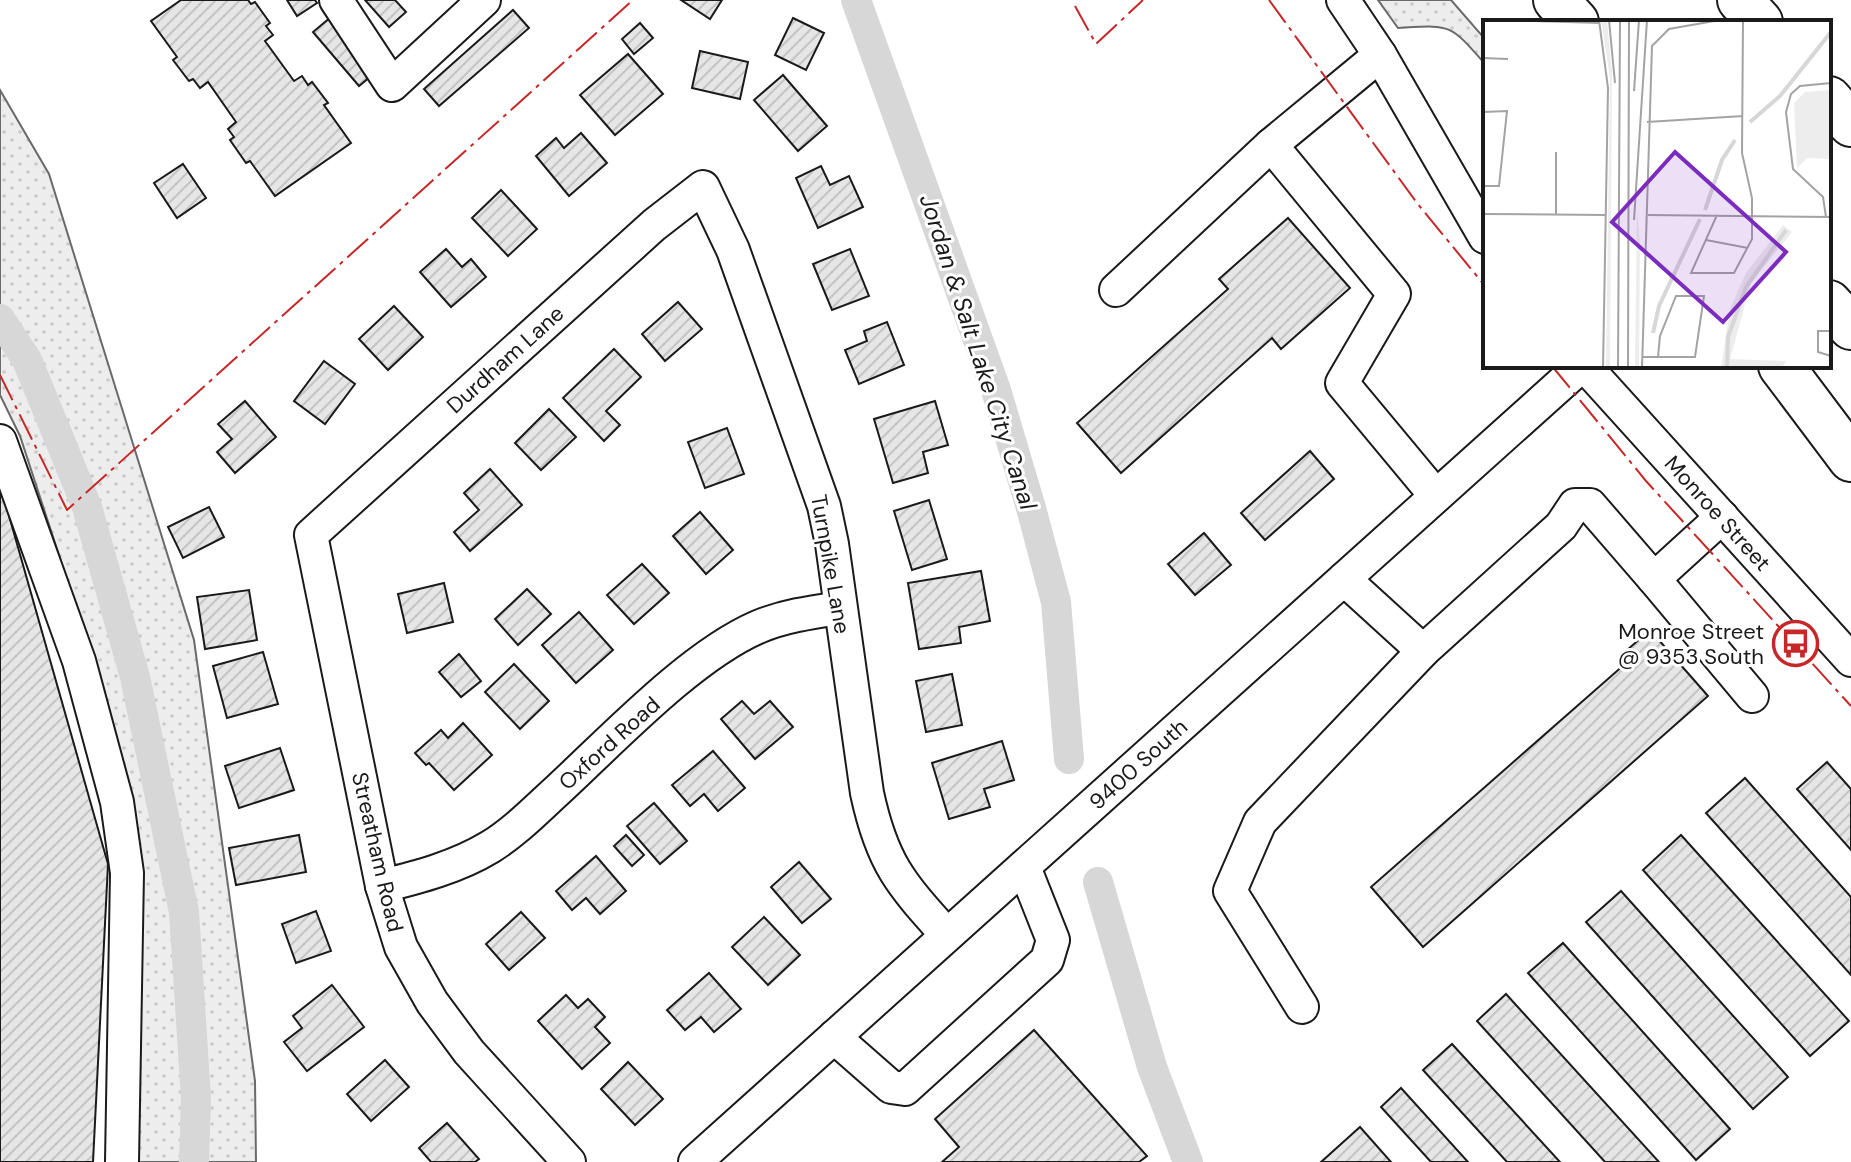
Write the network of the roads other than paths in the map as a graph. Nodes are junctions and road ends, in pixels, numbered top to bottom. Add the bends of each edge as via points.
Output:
1 (336, 0) edge
2 (484, 0) edge
3 (1343, 0) edge
4 (1522, 0) edge
5 (1556, 0) edge
6 (1740, 0) edge
7 (1537, 20) edge
8 (1574, 20) edge
9 (1758, 20) edge
10 (1380, 55) junction
11 (1831, 101) edge
12 (1851, 124) edge
13 (1271, 145) junction
14 (703, 187) joint
15 (1483, 234) edge
16 (1116, 290) dead end
17 (1831, 305) edge
18 (1851, 327) edge
19 (1581, 368) edge
20 (1585, 368) edge
21 (1783, 368) edge
22 (0, 441) edge
23 (1851, 459) edge
24 (1436, 496) junction
25 (1722, 517) junction
26 (311, 535) joint
27 (1344, 579) junction
28 (1654, 579) junction
29 (840, 608) junction
30 (1423, 651) junction
31 (1851, 660) edge
32 (1752, 696) dead end
33 (1024, 867) junction
34 (382, 886) junction
35 (947, 935) junction
36 (1302, 1007) dead end
37 (834, 1037) junction
38 (122, 1162) edge
39 (569, 1162) edge
40 (695, 1162) edge

1 - 2 street via 392,85
3 - 10 street
4 - 7 highway
5 - 8 highway
6 - 9 highway
10 - 13 street
10 - 15 street
11 - 12 highway
13 - 16 street
13 - 24 street via 1394,294 1342,383
14 - 26 street, Durdham Lane via 654,225
14 - 29 street, Turnpike Lane via 733,250 824,506
17 - 18 highway
19 - 24 street, 9400 South
20 - 25 street, Monroe Street
21 - 23 highway
22 - 38 street via 79,661 117,802 127,873
24 - 27 street, 9400 South
25 - 28 street
25 - 31 street, Monroe Street
26 - 34 street, Streatham Road
27 - 30 street
27 - 33 street, 9400 South
28 - 30 street via 1590,505 1575,505 1561,526
28 - 32 street
29 - 34 street, Oxford Road via 757,628 716,652 490,847 419,877
29 - 35 street, Turnpike Lane via 875,829 908,891
30 - 36 street via 1260,822 1230,891
33 - 35 street, 9400 South
33 - 37 street via 1053,940 1047,960 905,1089 891,1087
34 - 39 street, Streatham Road via 401,947 432,1002 469,1052
35 - 37 street, 9400 South
37 - 40 street, 9400 South

